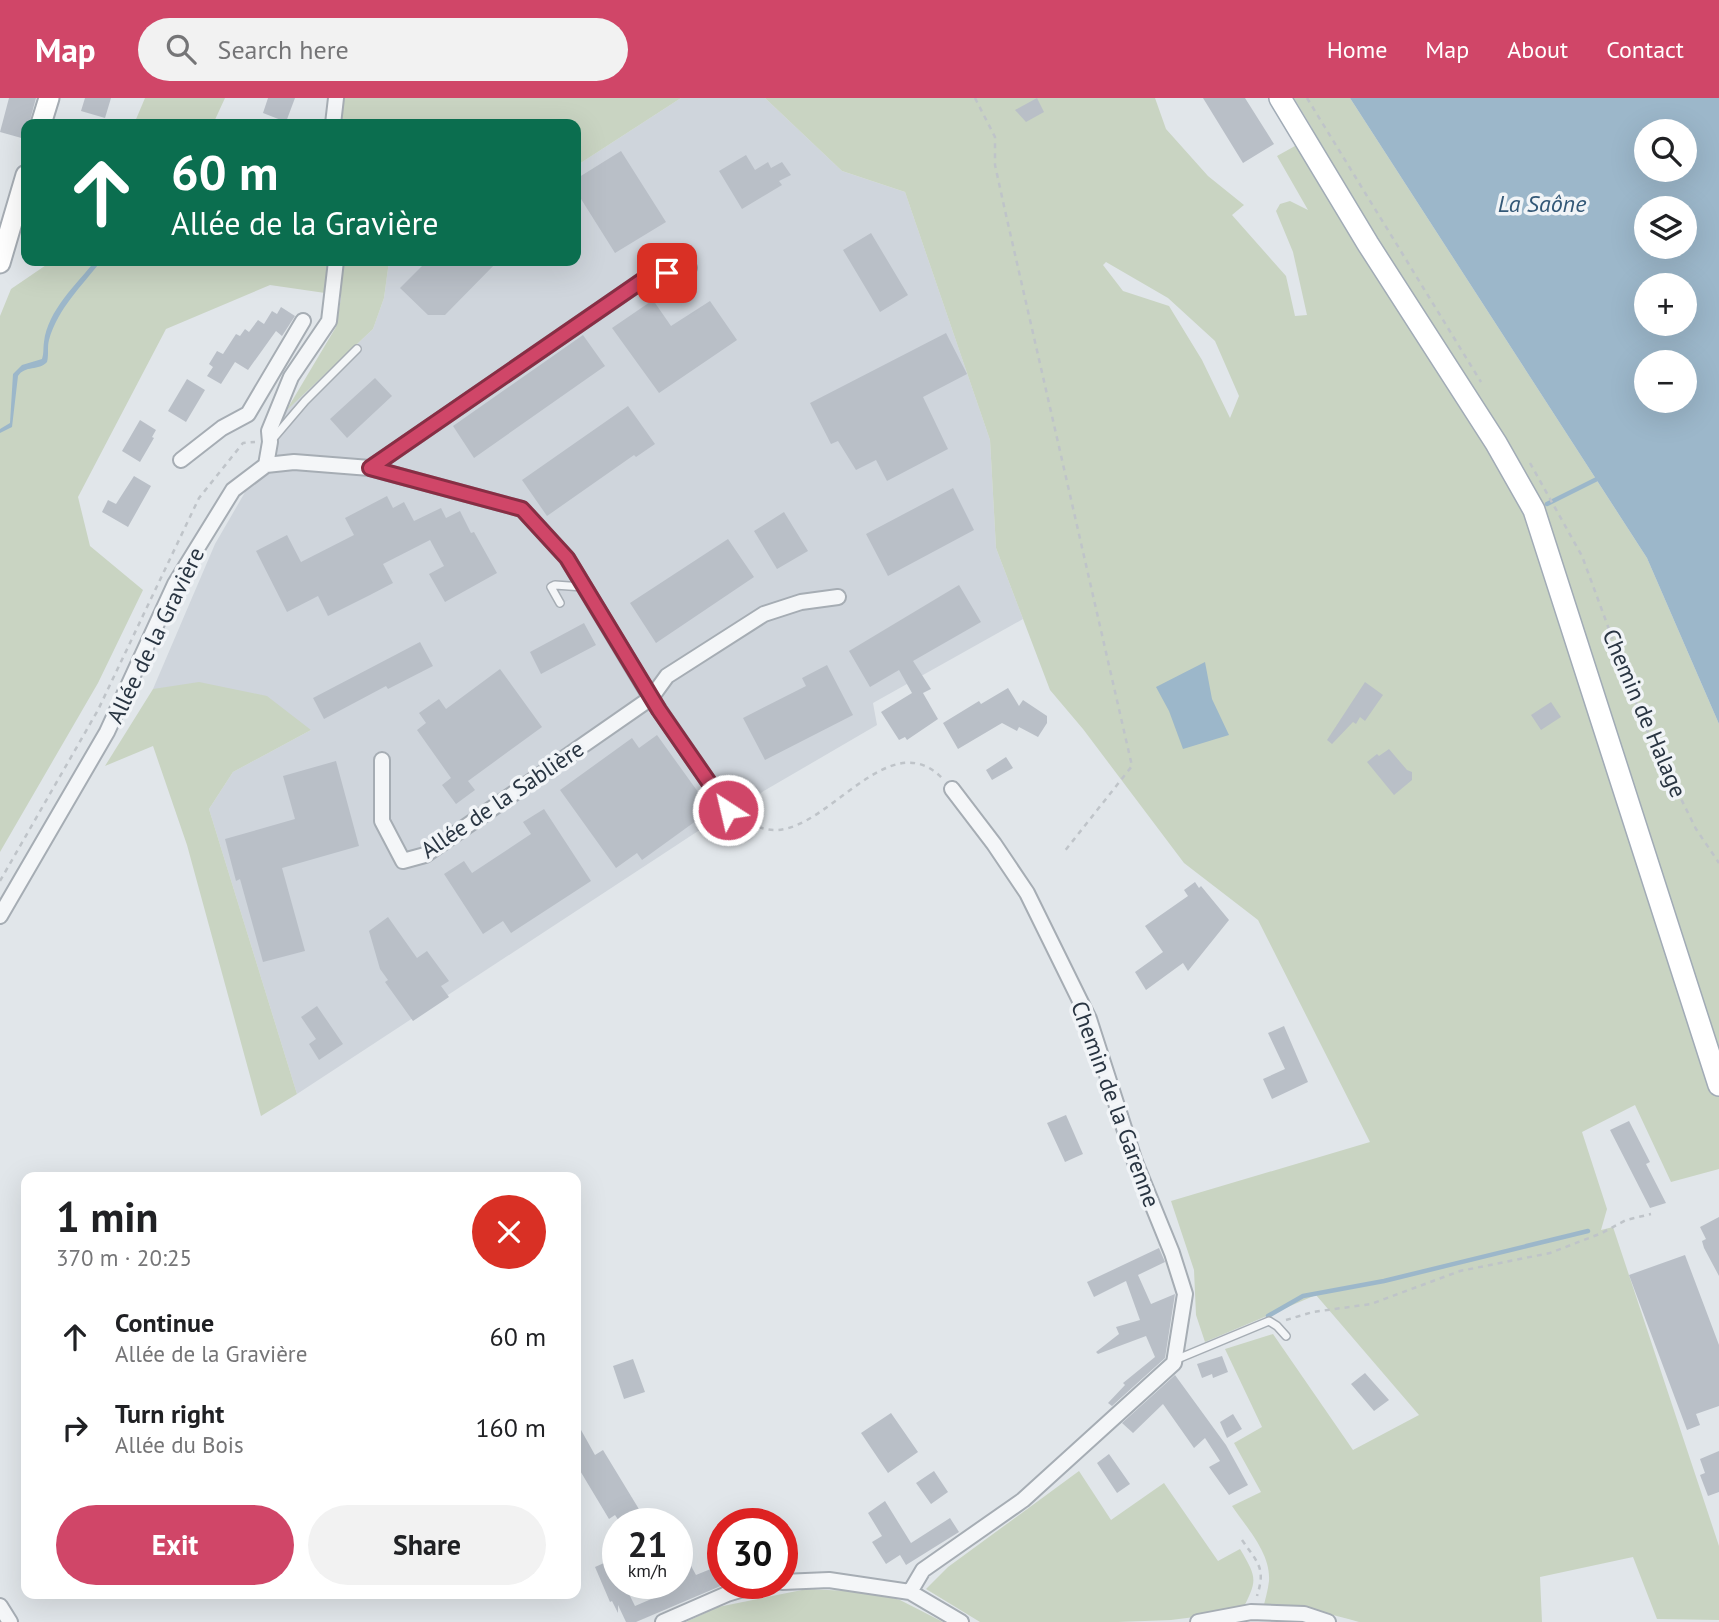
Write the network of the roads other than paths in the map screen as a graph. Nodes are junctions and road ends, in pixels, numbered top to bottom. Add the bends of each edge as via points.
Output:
1 (49, 98) edge
2 (336, 98) edge
3 (1280, 98) edge
4 (43, 119) edge
5 (334, 119) edge
6 (21, 192) edge
7 (0, 262) edge
8 (335, 266) edge
9 (688, 268) dead end
10 (303, 321) dead end
11 (357, 349) dead end
12 (248, 414) junction
13 (270, 436) junction
14 (181, 460) dead end
15 (266, 465) junction
16 (370, 468) junction
17 (585, 587) junction
18 (838, 597) dead end
19 (560, 603) dead end
20 (651, 698) junction
21 (382, 760) dead end
22 (952, 789) road end
23 (728, 810) road end
24 (0, 916) edge
25 (1719, 1085) edge
26 (1286, 1336) dead end
27 (1175, 1360) junction
28 (798, 1581) edge
29 (910, 1592) junction
30 (716, 1599) edge
31 (0, 1606) edge
32 (10, 1622) edge
33 (663, 1622) edge
34 (961, 1622) edge
35 (1198, 1622) edge
36 (1328, 1622) edge

1 - 4 street
2 - 5 street
3 - 25 main road via 1534,510
6 - 7 street
8 - 13 street via 329,321 291,377
9 - 16 street via 646,278
10 - 12 street
11 - 13 lane
12 - 13 street
12 - 14 street
13 - 15 street
15 - 16 street via 294,462
15 - 24 street, Allée de la Gravière via 233,490 175,584 107,732
16 - 17 street via 522,509 567,558
17 - 19 lane via 551,587
17 - 20 street
18 - 20 street via 764,614 667,676
20 - 21 street, Allée de la Sablière via 425,855 403,861 382,821
20 - 23 street
22 - 27 street, Chemin de la Garenne via 1027,893 1089,1019 1135,1162 1185,1294
26 - 27 lane via 1269,1321
27 - 29 street via 1023,1500 923,1570
28 - 29 street via 829,1580
29 - 34 street
30 - 33 street
31 - 32 street
35 - 36 street via 1251,1612 1304,1614

